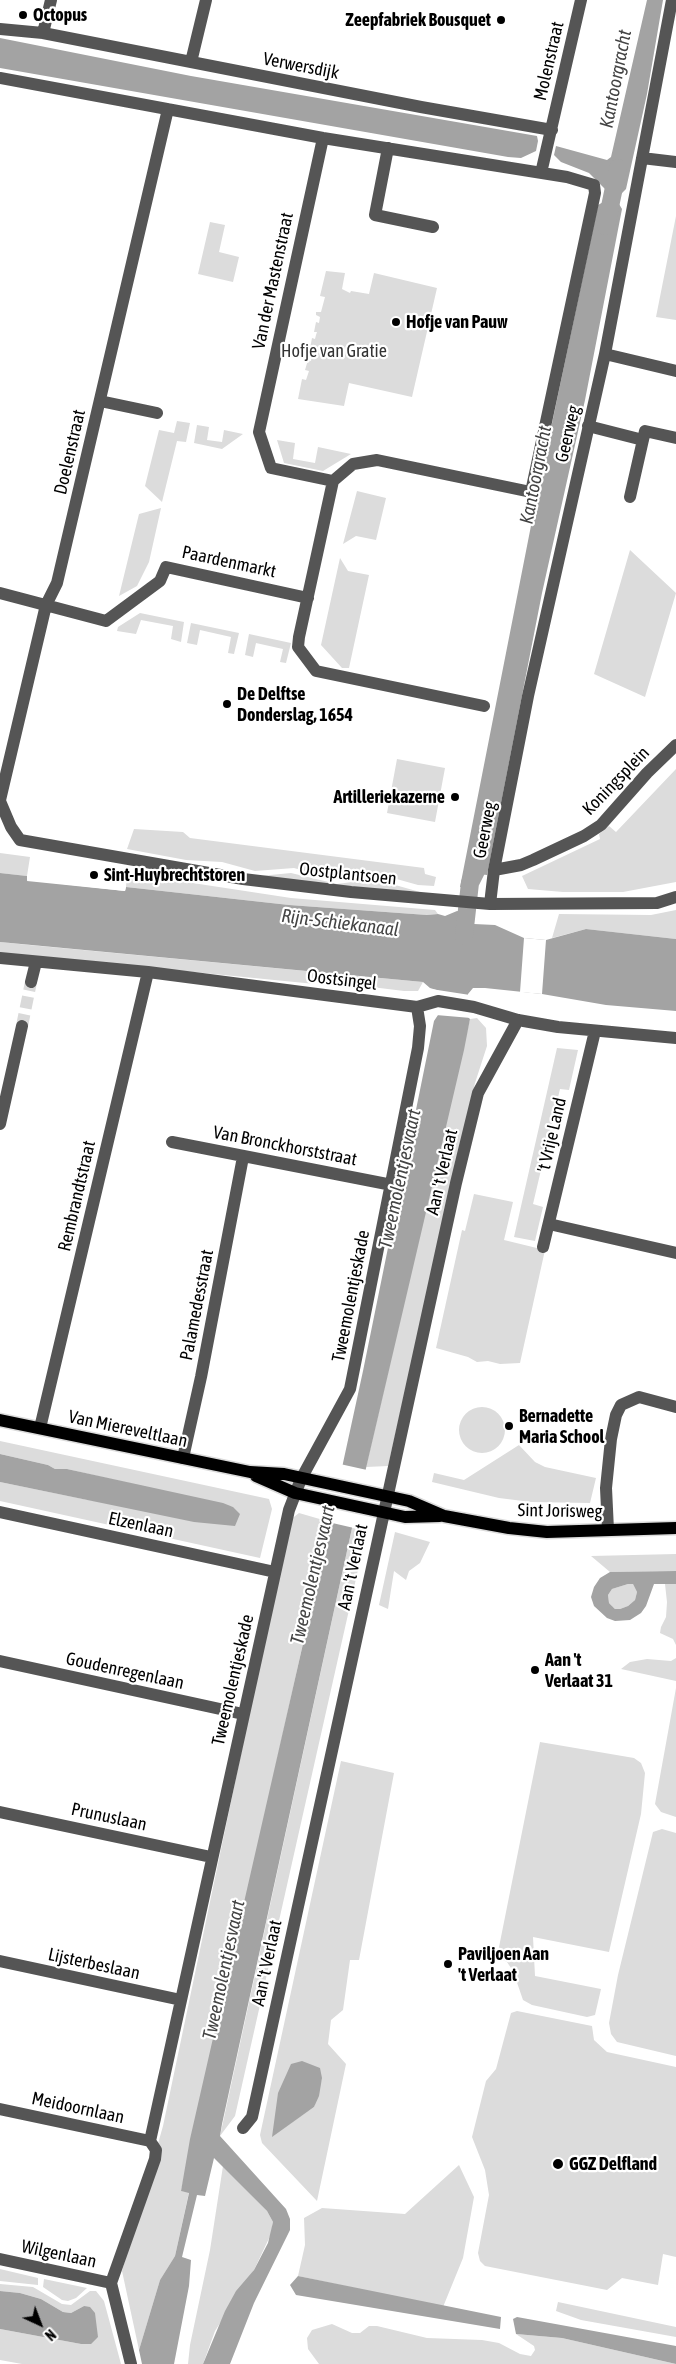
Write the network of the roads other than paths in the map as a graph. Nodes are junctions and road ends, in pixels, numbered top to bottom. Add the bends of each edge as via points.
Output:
1 (51, 0) edge
2 (206, 0) edge
3 (581, 0) edge
4 (672, 0) edge
5 (0, 28) edge
6 (43, 34) junction
7 (191, 62) junction
8 (0, 78) edge
9 (168, 109) junction
10 (550, 135) junction
11 (323, 138) junction
12 (388, 148) junction
13 (642, 158) junction
14 (676, 162) edge
15 (541, 173) junction
16 (433, 227) dead end
17 (605, 354) junction
18 (676, 371) edge
19 (100, 401) junction
20 (157, 413) dead end
21 (588, 426) junction
22 (676, 438) edge
23 (643, 440) junction
24 (333, 481) junction
25 (630, 497) dead end
26 (0, 593) edge
27 (308, 598) junction
28 (46, 605) junction
29 (484, 706) dead end
30 (676, 745) edge
31 (0, 800) edge
32 (20, 840) joint
33 (494, 870) junction
34 (676, 897) edge
35 (490, 904) junction
36 (0, 958) edge
37 (36, 962) junction
38 (148, 972) junction
39 (31, 982) tunnel mouth
40 (416, 1007) junction
41 (518, 1020) junction
42 (22, 1026) tunnel mouth
43 (595, 1031) junction
44 (676, 1038) edge
45 (0, 1124) edge
46 (172, 1142) dead end
47 (243, 1157) junction
48 (392, 1185) junction
49 (550, 1224) junction
50 (543, 1246) dead end
51 (676, 1253) edge
52 (676, 1406) edge
53 (0, 1420) edge
54 (40, 1428) junction
55 (183, 1458) junction
56 (250, 1472) junction
57 (301, 1479) junction
58 (295, 1493) junction
59 (370, 1494) joint
60 (386, 1497) junction
61 (367, 1508) joint
62 (0, 1512) edge
63 (383, 1512) junction
64 (444, 1516) junction
65 (676, 1528) edge
66 (608, 1530) junction
67 (275, 1572) junction
68 (0, 1661) edge
69 (243, 1714) junction
70 (0, 1812) edge
71 (211, 1856) junction
72 (0, 1961) edge
73 (182, 2000) junction
74 (0, 2109) edge
75 (242, 2128) dead end
76 (150, 2141) junction
77 (0, 2259) edge
78 (111, 2283) junction
79 (131, 2364) edge

1 - 6 street
2 - 7 street
3 - 10 street, Molenstraat
4 - 13 street, Geerweg
5 - 6 street, Verwersdijk
6 - 7 street, Verwersdijk
7 - 10 street, Verwersdijk
8 - 9 street
9 - 11 street
9 - 19 street, Doelenstraat
10 - 15 street
11 - 12 street
11 - 24 street, Van der Mastenstraat via 259,432 271,468
12 - 15 street
12 - 16 street via 375,215
13 - 14 street
13 - 17 street, Geerweg
15 - 24 street via 591,183 595,193 531,492 377,460 353,464
17 - 18 street
17 - 21 street, Geerweg
19 - 20 street
19 - 28 street, Doelenstraat via 57,583
21 - 23 street
21 - 33 street, Geerweg via 528,696
22 - 23 street via 645,431
23 - 25 street
24 - 27 street
26 - 28 street
27 - 28 street, Paardenmarkt via 166,567 160,581 106,621
27 - 29 street via 298,647 316,671
28 - 31 street, Doelenstraat
30 - 33 street, Koningsplein via 601,825 527,863
31 - 32 street, Doelenstraat
32 - 35 street, Oostplantsoen via 243,880
33 - 35 street, Geerweg
34 - 35 street, Oostplantsoen via 657,903
36 - 37 street, Oostsingel
37 - 38 street, Oostsingel
37 - 39 street
38 - 40 street, Oostsingel
38 - 54 street, Rembrandtstraat
40 - 41 street, Oostsingel via 438,1001
40 - 48 street, Tweemolentjeskade via 420,1026 418,1048
41 - 43 street, Oostsingel
41 - 60 street, Aan 't Verlaat via 478,1093
42 - 45 street
43 - 44 street, Oostsingel
43 - 49 street, 't Vrije Land
46 - 47 street, Van Bronckhorststraat
47 - 48 street, Van Bronckhorststraat
47 - 55 street, Palamedesstraat
48 - 57 street, Tweemolentjeskade via 350,1390
49 - 50 street, 't Vrije Land
49 - 51 street
52 - 66 street via 639,1397 621,1405 611,1439 606,1488
53 - 54 main road, Van Miereveltlaan
54 - 55 main road, Van Miereveltlaan
55 - 56 main road, Van Miereveltlaan
56 - 57 main road, Van Miereveltlaan via 284,1474
56 - 58 main road, Van Miereveltlaan
57 - 58 street, Tweemolentjeskade
57 - 59 main road, Van Miereveltlaan
58 - 61 main road, Van Miereveltlaan
58 - 67 street, Tweemolentjeskade
59 - 60 main road, Sint Jorisweg
60 - 63 street, Aan 't Verlaat
60 - 64 main road, Sint Jorisweg via 409,1501
61 - 63 main road, Sint Jorisweg
62 - 67 street, Elzenlaan
63 - 64 main road, Sint Jorisweg via 406,1517
63 - 75 street, Aan 't Verlaat via 252,2117
64 - 66 main road, Sint Jorisweg via 547,1532
65 - 66 main road, Sint Jorisweg
67 - 69 street, Tweemolentjeskade
68 - 69 street, Goudenregenlaan
69 - 71 street, Tweemolentjeskade
70 - 71 street, Prunuslaan
71 - 73 street, Tweemolentjeskade
72 - 73 street, Lijsterbeslaan
73 - 76 street, Tweemolentjeskade
74 - 76 street, Meidoornlaan
76 - 78 street, Tweemolentjeskade via 156,2150 156,2159
77 - 78 street, Wilgenlaan
78 - 79 street

